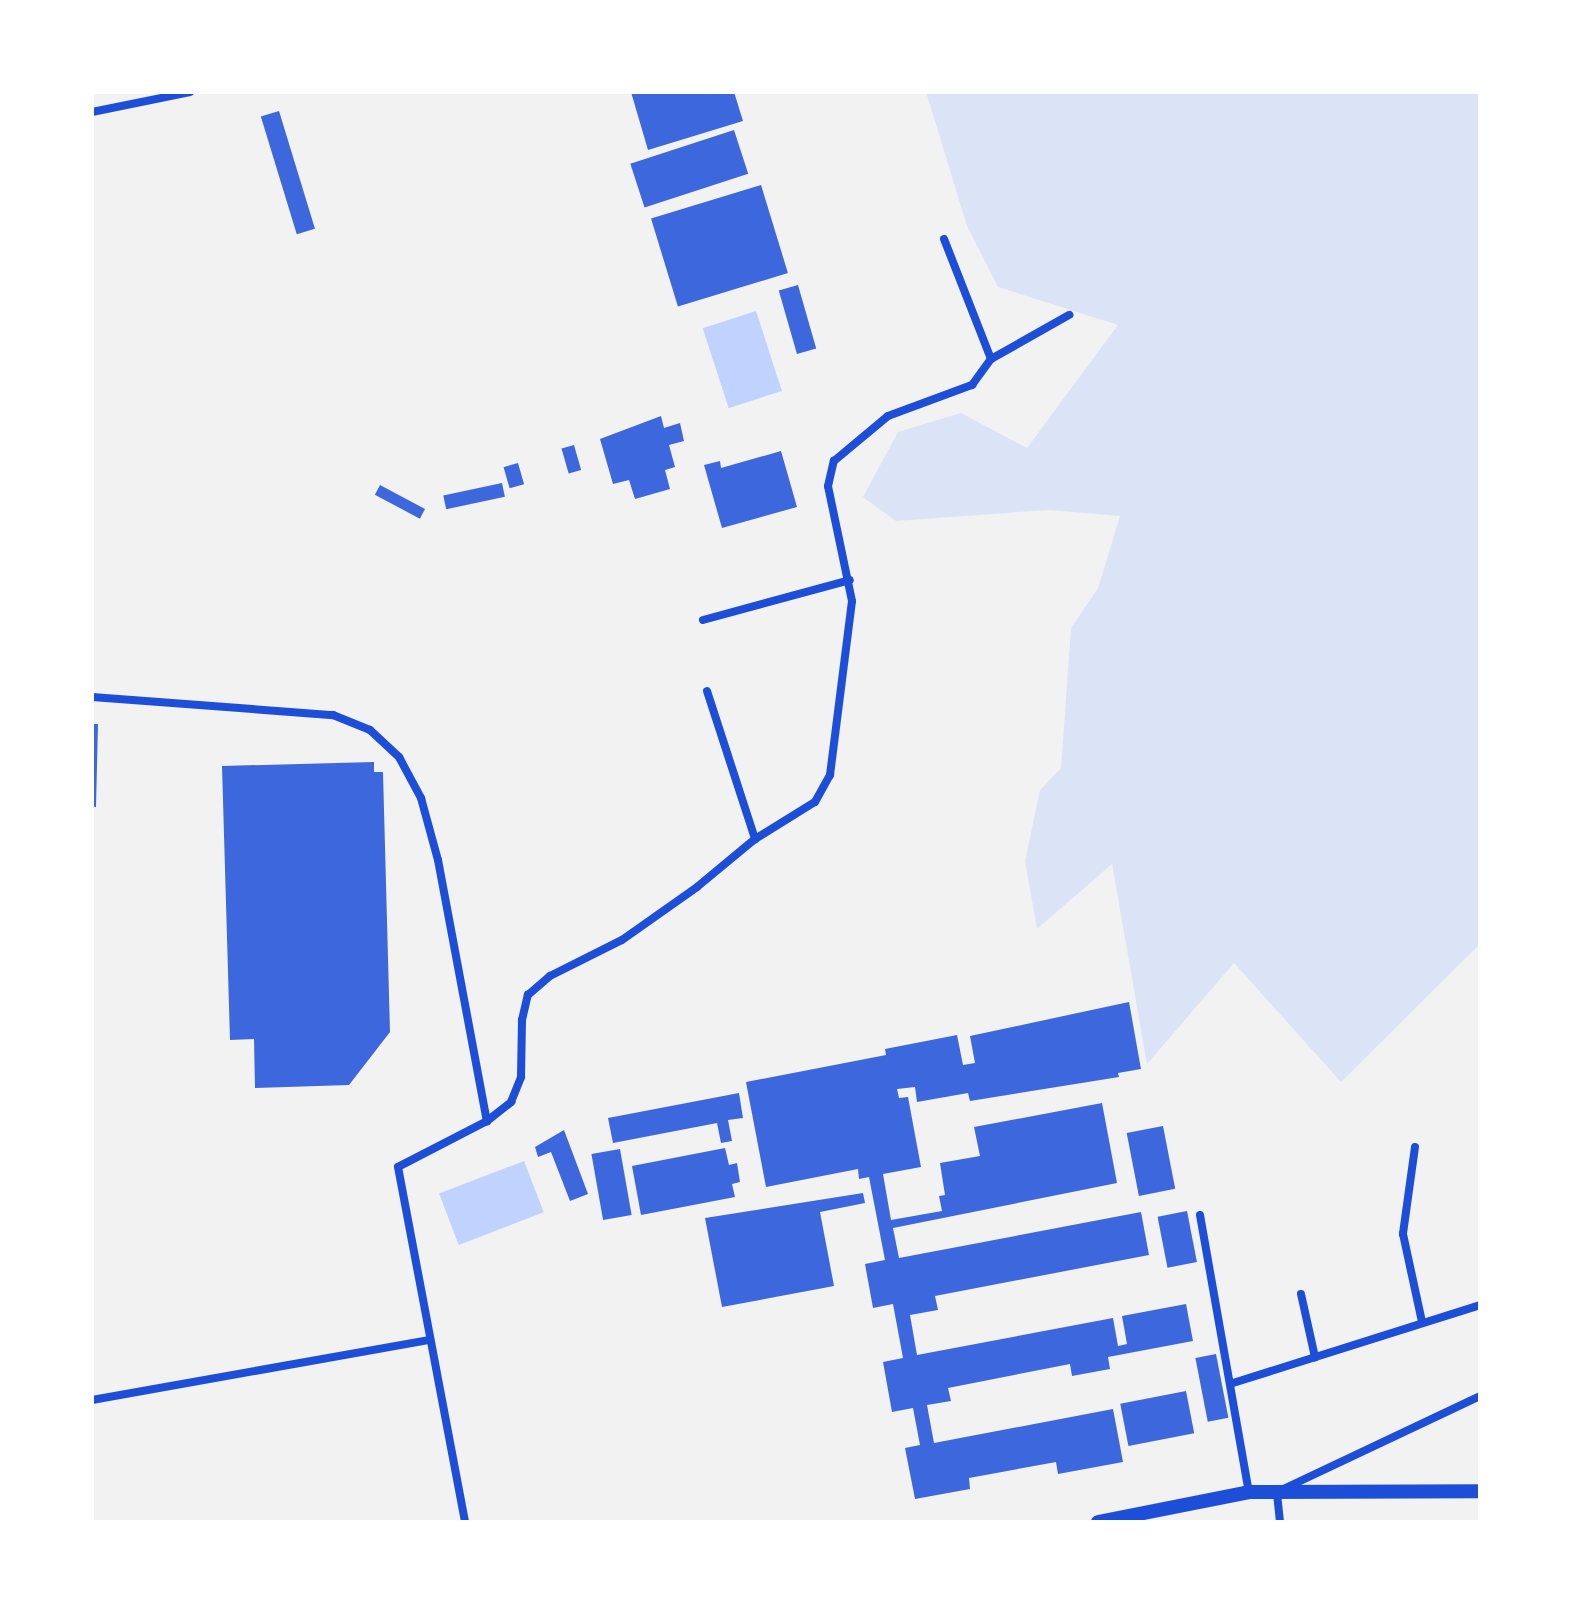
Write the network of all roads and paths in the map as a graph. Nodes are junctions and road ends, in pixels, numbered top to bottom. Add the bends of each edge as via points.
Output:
1 (190, 92) edge
2 (92, 112) edge
3 (944, 239) dead end
4 (1069, 315) dead end
5 (991, 359) junction
6 (850, 580) junction
7 (703, 620) dead end
8 (707, 691) dead end
9 (92, 697) edge
10 (755, 839) junction
11 (487, 1121) junction
12 (1415, 1147) dead end
13 (1200, 1215) dead end
14 (1301, 1294) dead end
15 (1480, 1305) edge
16 (1422, 1322) junction
17 (430, 1340) junction
18 (1315, 1357) junction
19 (1233, 1383) junction
20 (1480, 1396) edge
21 (92, 1400) edge
22 (1480, 1491) edge
23 (1249, 1492) junction
24 (1277, 1492) junction
25 (465, 1522) edge
26 (1098, 1522) edge
27 (1280, 1522) edge

1 - 2 street
3 - 5 street
4 - 5 street
5 - 6 street via 972,385 888,416 834,461 828,486
6 - 7 street
6 - 10 street via 849,638 830,775 815,802
8 - 10 street
9 - 11 street via 333,715 370,730 399,757 421,798 438,860
10 - 11 street via 662,913 550,976 528,995 521,1077 511,1102
11 - 17 street via 398,1167
12 - 16 street via 1403,1234
13 - 19 street
14 - 18 street
15 - 16 street
16 - 18 street
17 - 21 street
17 - 25 street
18 - 19 street
19 - 23 street
20 - 24 street
22 - 24 street
23 - 24 street
23 - 26 street
24 - 27 street

